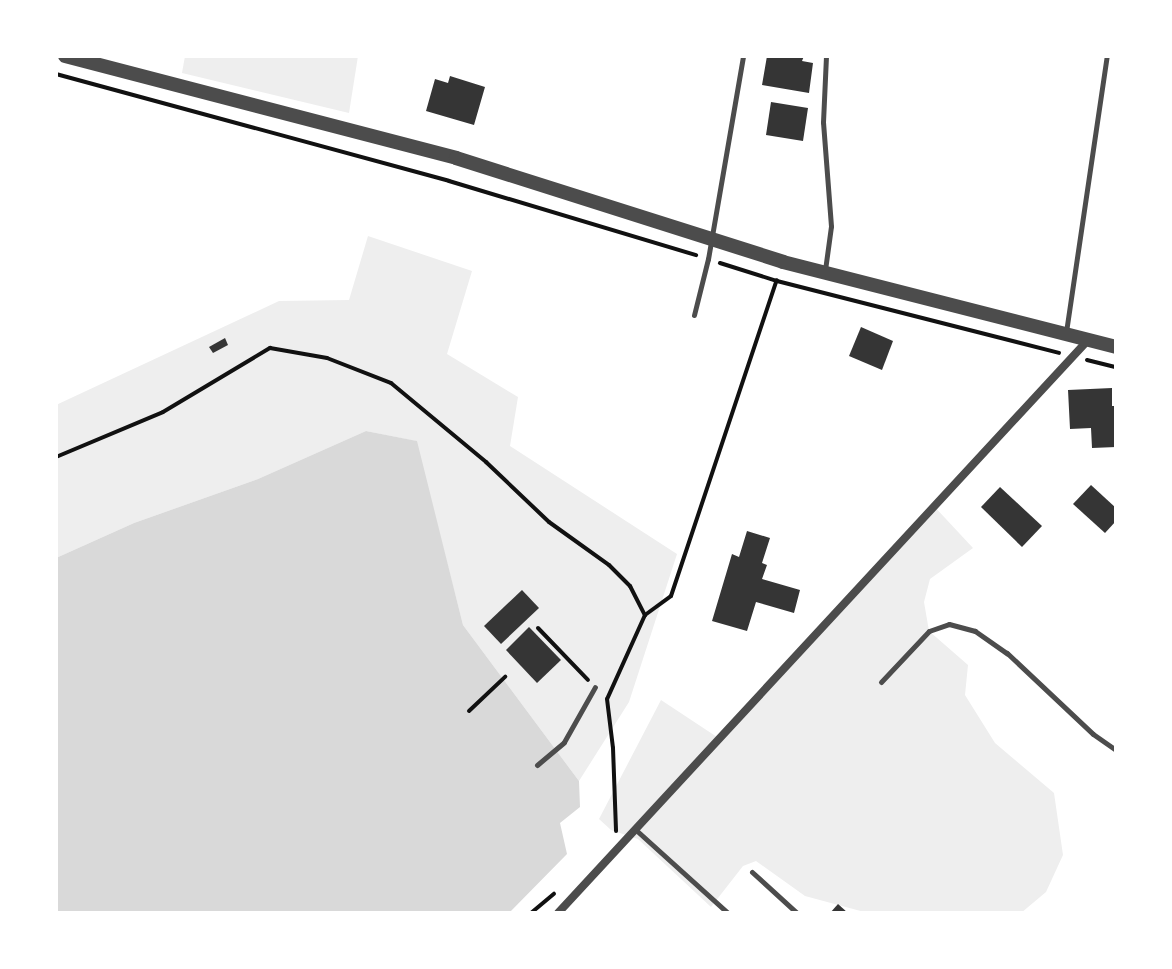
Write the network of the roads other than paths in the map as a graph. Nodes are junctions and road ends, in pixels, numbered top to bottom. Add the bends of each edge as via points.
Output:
1 (65, 56) edge
2 (743, 56) edge
3 (826, 56) edge
4 (1107, 56) edge
5 (710, 241) junction
6 (824, 273) junction
7 (694, 315) dead end
8 (1065, 333) junction
9 (1089, 339) junction
10 (1116, 347) edge
11 (881, 682) dead end
12 (595, 687) road end
13 (1116, 750) edge
14 (537, 765) dead end
15 (635, 829) junction
16 (752, 872) dead end
17 (558, 913) edge
18 (728, 913) edge
19 (797, 913) edge

1 - 5 street via 456,158
2 - 5 lane
3 - 6 lane via 823,122 831,226
4 - 8 lane
5 - 6 street
5 - 7 lane
6 - 8 street
8 - 9 street
9 - 10 street
9 - 15 street
11 - 13 lane via 929,631 949,624 975,631
12 - 14 lane via 564,742
15 - 17 street
15 - 18 lane
16 - 19 lane

